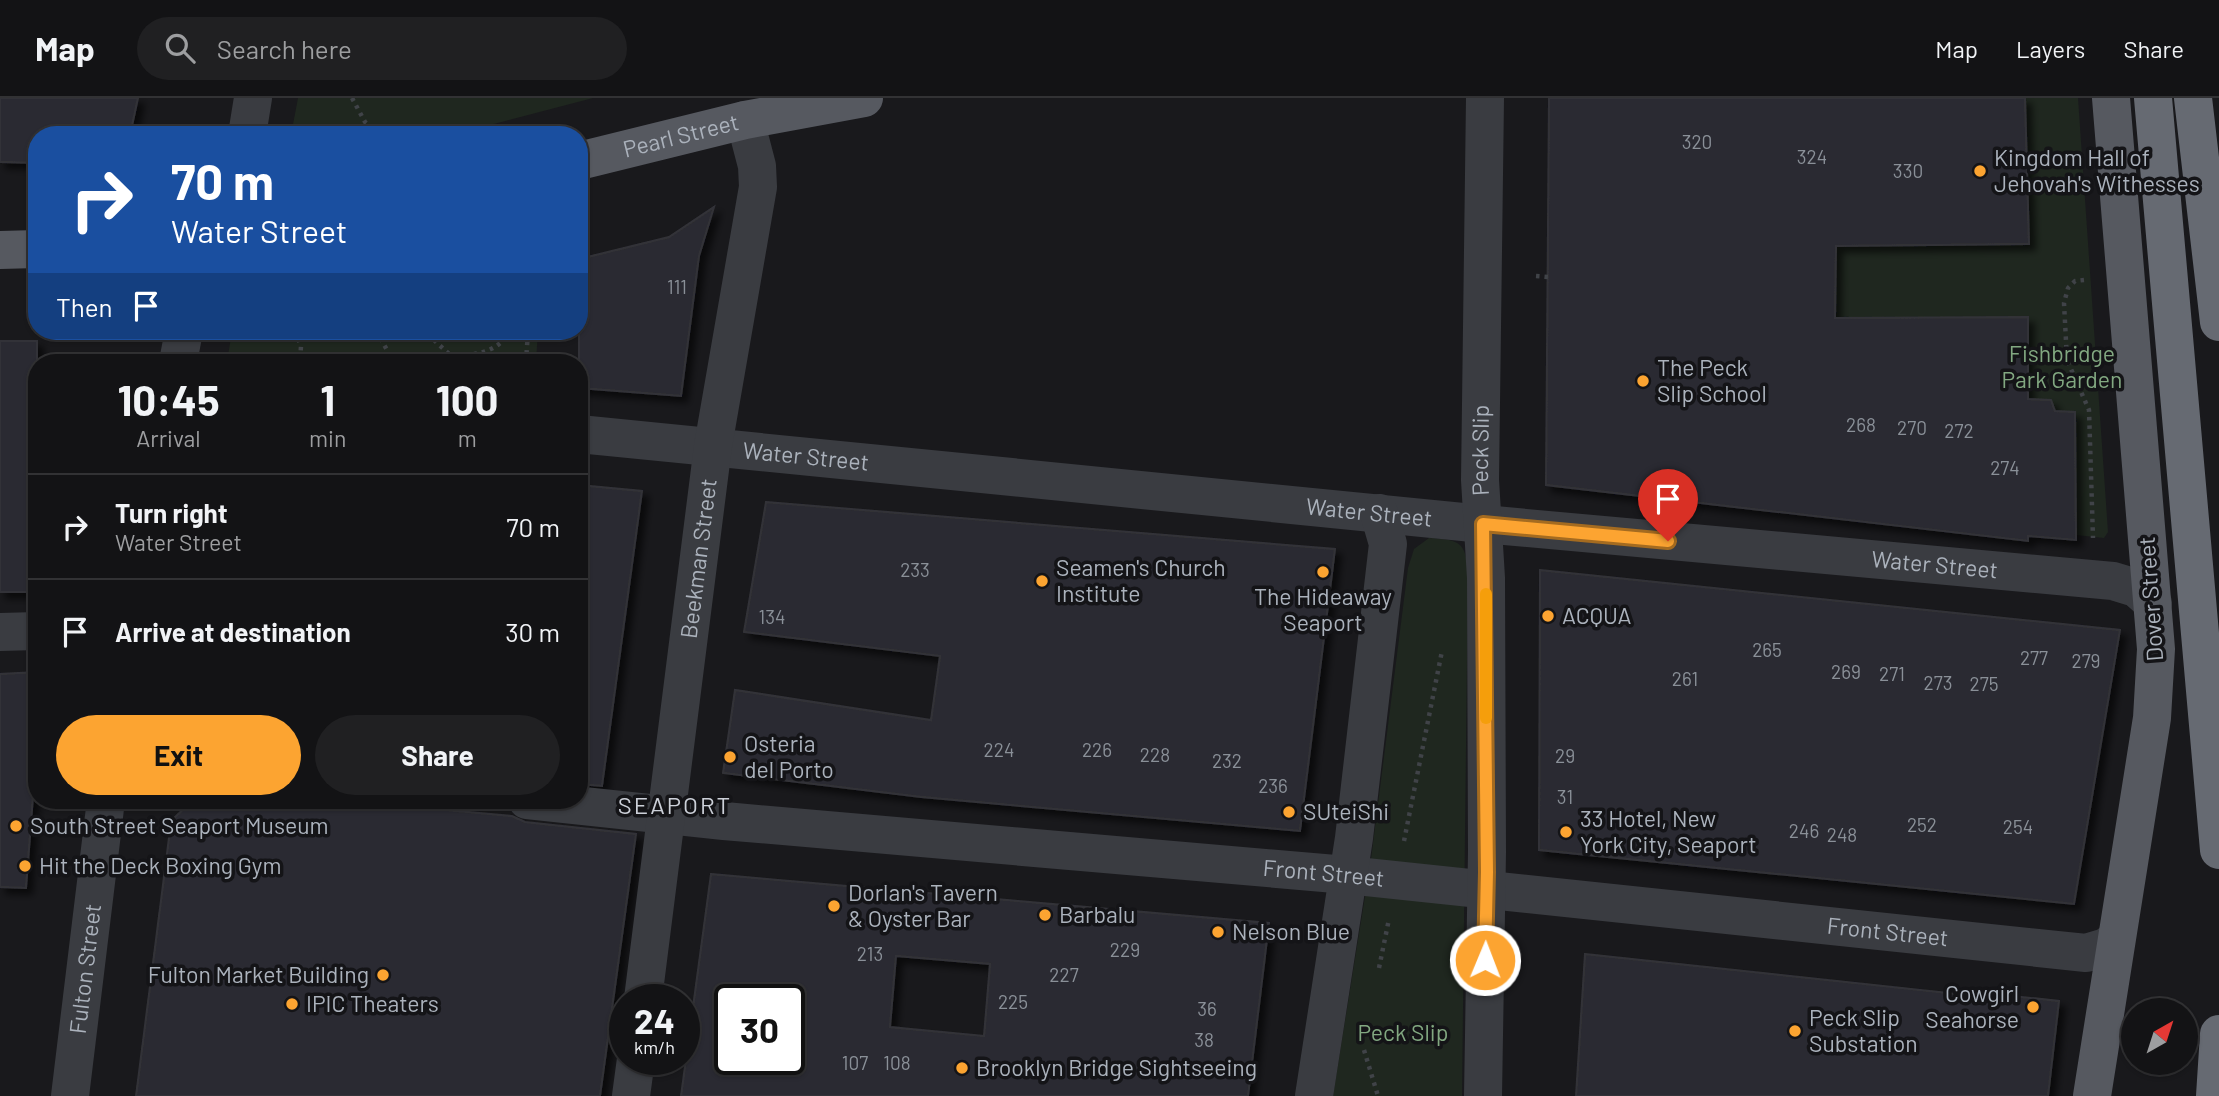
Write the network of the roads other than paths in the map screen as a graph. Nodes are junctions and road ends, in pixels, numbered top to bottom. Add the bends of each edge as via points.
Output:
1 (253, 98) edge
2 (864, 98) edge
3 (1485, 98) edge
4 (2111, 98) edge
5 (2153, 98) edge
6 (2193, 98) edge
7 (745, 120) junction
8 (248, 126) edge
9 (588, 159) edge
10 (28, 249) edge
11 (0, 250) edge
12 (2219, 322) edge
13 (588, 435) edge
14 (713, 446) junction
15 (1379, 513) junction
16 (1483, 524) junction
17 (2153, 603) junction
18 (28, 631) edge
19 (0, 632) edge
20 (588, 807) edge
21 (105, 809) edge
22 (664, 815) junction
23 (2219, 850) edge
24 (1347, 875) junction
25 (1487, 892) junction
26 (2115, 940) junction
27 (645, 984) edge
28 (2219, 1034) edge
29 (634, 1075) edge
30 (70, 1096) edge
31 (631, 1096) edge
32 (1314, 1096) edge
33 (1483, 1096) edge
34 (2092, 1096) edge
35 (2215, 1096) edge

1 - 8 street
2 - 7 main road, Pearl Street
3 - 16 street, Peck Slip
4 - 17 main road, Dover Street
5 - 23 highway
6 - 12 highway
7 - 9 main road, Pearl Street
7 - 14 street, Beekman Street via 758,187
10 - 11 main road
13 - 14 street, Water Street
14 - 15 street, Water Street
14 - 22 street, Beekman Street
15 - 16 street, Water Street
15 - 24 street via 1388,544
16 - 17 street, Water Street via 2113,581 2136,588
16 - 25 street, Peck Slip
17 - 26 main road, Dover Street via 2157,649 2152,718
18 - 19 street
20 - 22 street, Front Street
21 - 30 street, Fulton Street
22 - 24 street, Front Street
22 - 27 street, Beekman Street
24 - 25 street, Front Street
24 - 32 street
25 - 26 street, Front Street via 2086,953
25 - 33 street, Peck Slip
26 - 34 main road, Dover Street
28 - 35 highway
29 - 31 street

